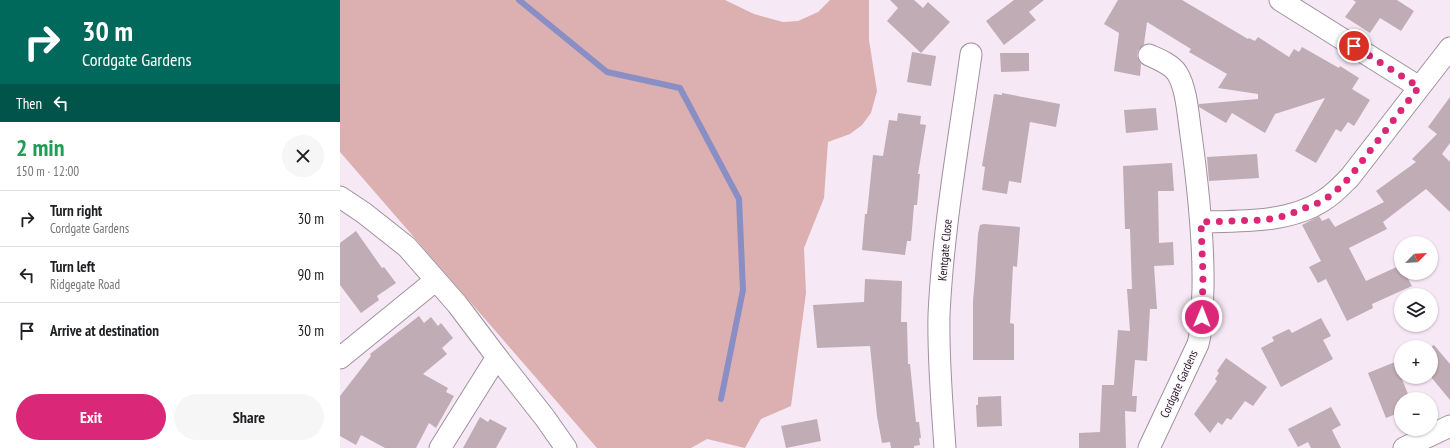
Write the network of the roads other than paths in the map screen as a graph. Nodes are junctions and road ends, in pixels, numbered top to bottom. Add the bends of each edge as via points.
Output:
1 (1280, 0) edge
2 (1450, 48) edge
3 (971, 54) dead end
4 (1149, 55) dead end
5 (1419, 87) junction
6 (340, 197) edge
7 (1201, 222) junction
8 (436, 280) junction
9 (340, 358) edge
10 (497, 358) junction
11 (1450, 426) edge
12 (440, 448) edge
13 (566, 448) edge
14 (945, 448) edge
15 (1149, 448) edge
16 (1404, 448) edge

1 - 5 street
2 - 5 street
3 - 14 street, Kentgate Close via 946,231 939,316
4 - 7 street, Cordgate Gardens via 1164,62 1176,72 1182,85 1198,181
5 - 7 street via 1350,177 1323,201 1285,216 1264,220
6 - 8 street via 364,212 406,247
7 - 15 street, Cordgate Gardens via 1201,332 1198,344
8 - 9 street
8 - 10 street
10 - 12 street
10 - 13 street
11 - 16 street

